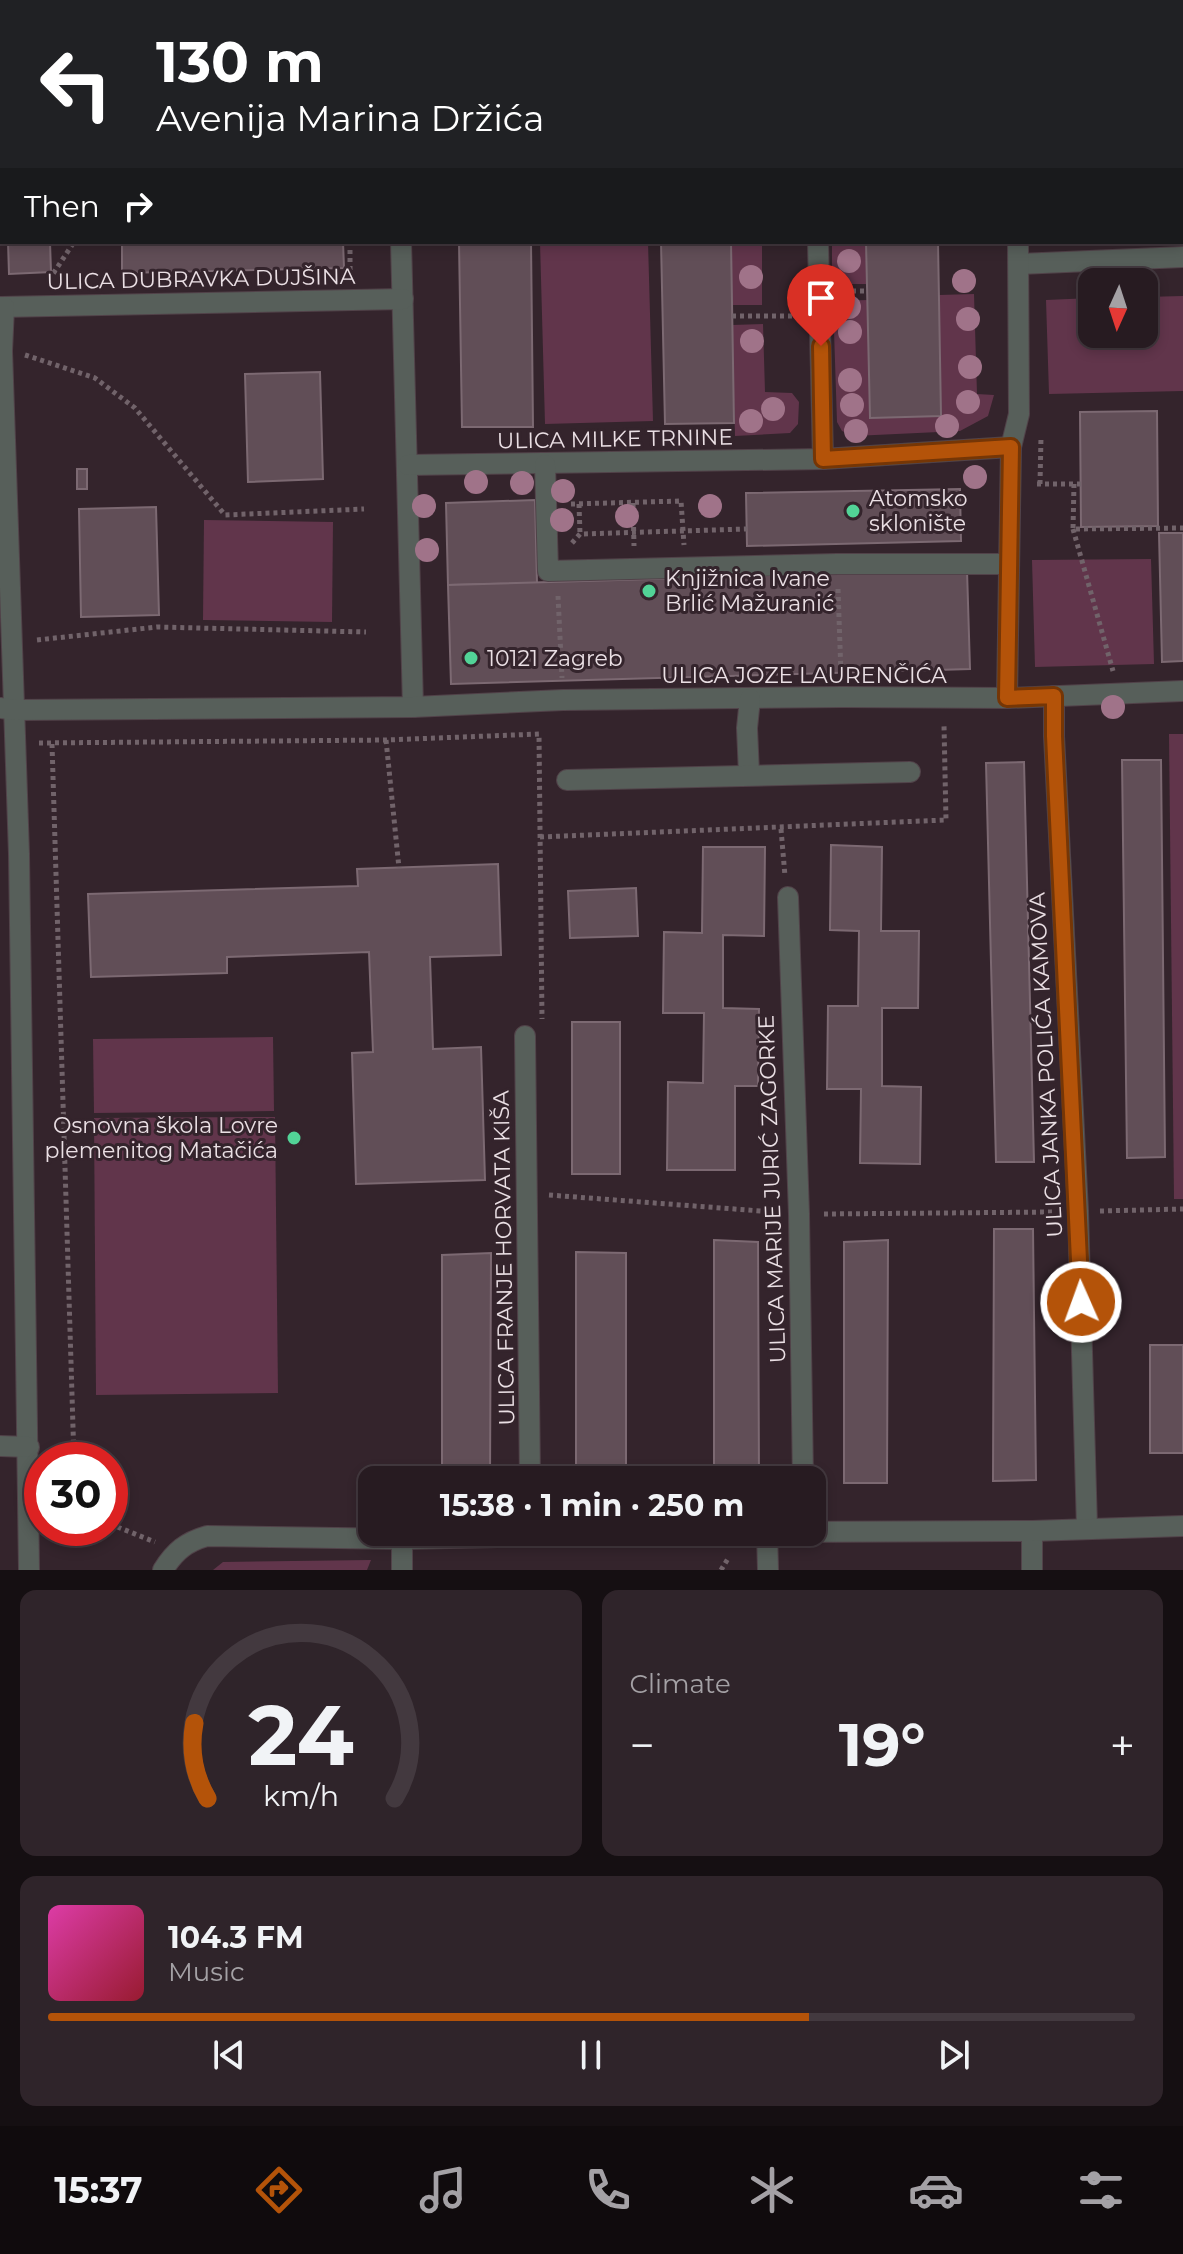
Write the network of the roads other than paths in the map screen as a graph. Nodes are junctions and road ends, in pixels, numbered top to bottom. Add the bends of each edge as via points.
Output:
1 (401, 244) edge
2 (818, 244) edge
3 (1018, 244) edge
4 (1183, 257) edge
5 (1019, 264) junction
6 (403, 299) junction
7 (2, 307) edge
8 (1011, 447) junction
9 (823, 459) junction
10 (408, 465) junction
11 (545, 465) junction
12 (1009, 564) junction
13 (1183, 691) edge
14 (1054, 696) junction
15 (1007, 698) junction
16 (750, 699) junction
17 (413, 707) junction
18 (8, 709) edge
19 (910, 772) dead end
20 (749, 774) junction
21 (567, 780) dead end
22 (788, 897) road end
23 (525, 1036) dead end
24 (29, 1442) edge
25 (0, 1446) edge
26 (24, 1447) edge
27 (530, 1466) edge
28 (803, 1466) edge
29 (1183, 1526) edge
30 (1087, 1528) junction
31 (1032, 1531) junction
32 (826, 1533) edge
33 (358, 1538) edge
34 (29, 1546) edge
35 (402, 1546) edge
36 (769, 1546) edge
37 (167, 1556) edge
38 (29, 1570) edge
39 (402, 1570) edge
40 (768, 1570) edge
41 (1032, 1570) edge

1 - 6 street
2 - 9 street
3 - 5 street
4 - 5 street
5 - 8 street via 1019,414
6 - 7 street, ULICA DUBRAVKA DUJŠINA
6 - 10 street
7 - 18 street
8 - 9 street, ULICA MILKE TRNINE
8 - 12 street
9 - 11 street, ULICA MILKE TRNINE
10 - 11 street, ULICA MILKE TRNINE
10 - 17 street
11 - 12 street via 548,571
12 - 15 street
13 - 14 street, ULICA JOZE LAURENČIĆA
14 - 15 street, ULICA JOZE LAURENČIĆA
14 - 30 street, ULICA JANKA POLIĆA KAMOVA
15 - 16 street, ULICA JOZE LAURENČIĆA
16 - 17 street, ULICA JOZE LAURENČIĆA
16 - 20 street
17 - 18 street, ULICA JOZE LAURENČIĆA
18 - 24 street
19 - 20 street
20 - 21 street
22 - 28 street, ULICA MARIJE JURIĆ ZAGORKE
23 - 27 street, ULICA FRANJE HORVATA KIŠA
25 - 26 street
29 - 30 street
30 - 31 street
31 - 32 street
31 - 41 street
33 - 37 street via 207,1536
34 - 38 street
35 - 39 street
36 - 40 street

